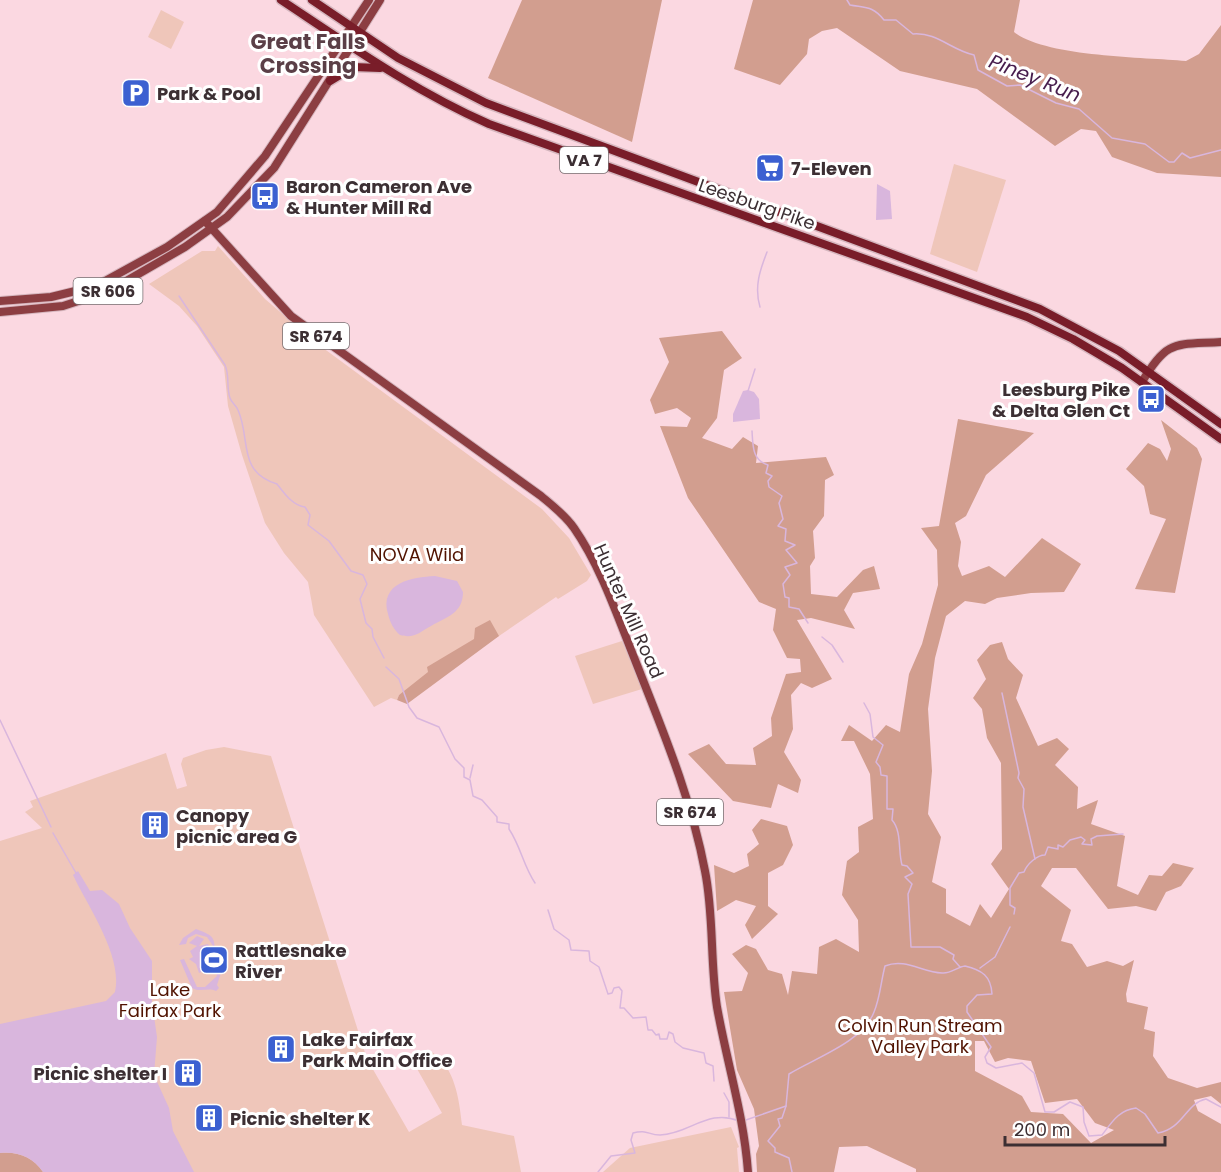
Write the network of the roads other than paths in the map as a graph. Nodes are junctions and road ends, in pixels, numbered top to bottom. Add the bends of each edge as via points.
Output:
1 (281, 0) edge
2 (312, 0) edge
3 (369, 0) edge
4 (380, 0) edge
5 (352, 26) junction
6 (361, 33) junction
7 (342, 41) junction
8 (352, 48) junction
9 (383, 69) junction
10 (330, 81) junction
11 (205, 221) junction
12 (212, 229) junction
13 (0, 301) edge
14 (0, 312) edge
15 (1221, 342) edge
16 (1148, 370) junction
17 (1142, 381) junction
18 (1221, 423) edge
19 (1221, 439) edge
20 (746, 1125) junction
21 (748, 1172) edge
22 (753, 1172) edge

1 - 7 highway, Leesburg Pike / VA 7
2 - 5 highway, Leesburg Pike / VA 7
3 - 5 main road
4 - 6 main road
5 - 6 highway, Leesburg Pike / VA 7
5 - 7 main road, SR 606
6 - 8 main road, SR 606
6 - 16 highway, Leesburg Pike / VA 7 via 429,75 486,103 1018,299 1078,327
7 - 8 highway, Leesburg Pike / VA 7
7 - 11 main road, SR 606 via 265,156
8 - 9 highway, Leesburg Pike / VA 7
8 - 10 main road, SR 606
9 - 10 highway via 353,67
9 - 17 highway, Leesburg Pike / VA 7 via 440,102 509,132 1002,307 1073,339
10 - 12 main road, SR 606 via 274,168 252,194
11 - 12 main road, Hunter Mill Road / SR 674
11 - 13 main road, SR 606 via 168,247 96,286 66,295
12 - 14 main road, SR 606 via 129,281 93,298 48,308
12 - 20 main road, Hunter Mill Road / SR 674 via 291,316 541,496 575,530 595,564 617,616 684,789 706,876 713,974 730,1072
15 - 16 main road via 1167,348
16 - 17 main road
16 - 18 highway, Leesburg Pike / VA 7
17 - 19 highway, Leesburg Pike / VA 7
20 - 21 main road, Hunter Mill Road / SR 674
20 - 22 main road, Hunter Mill Road / SR 674

